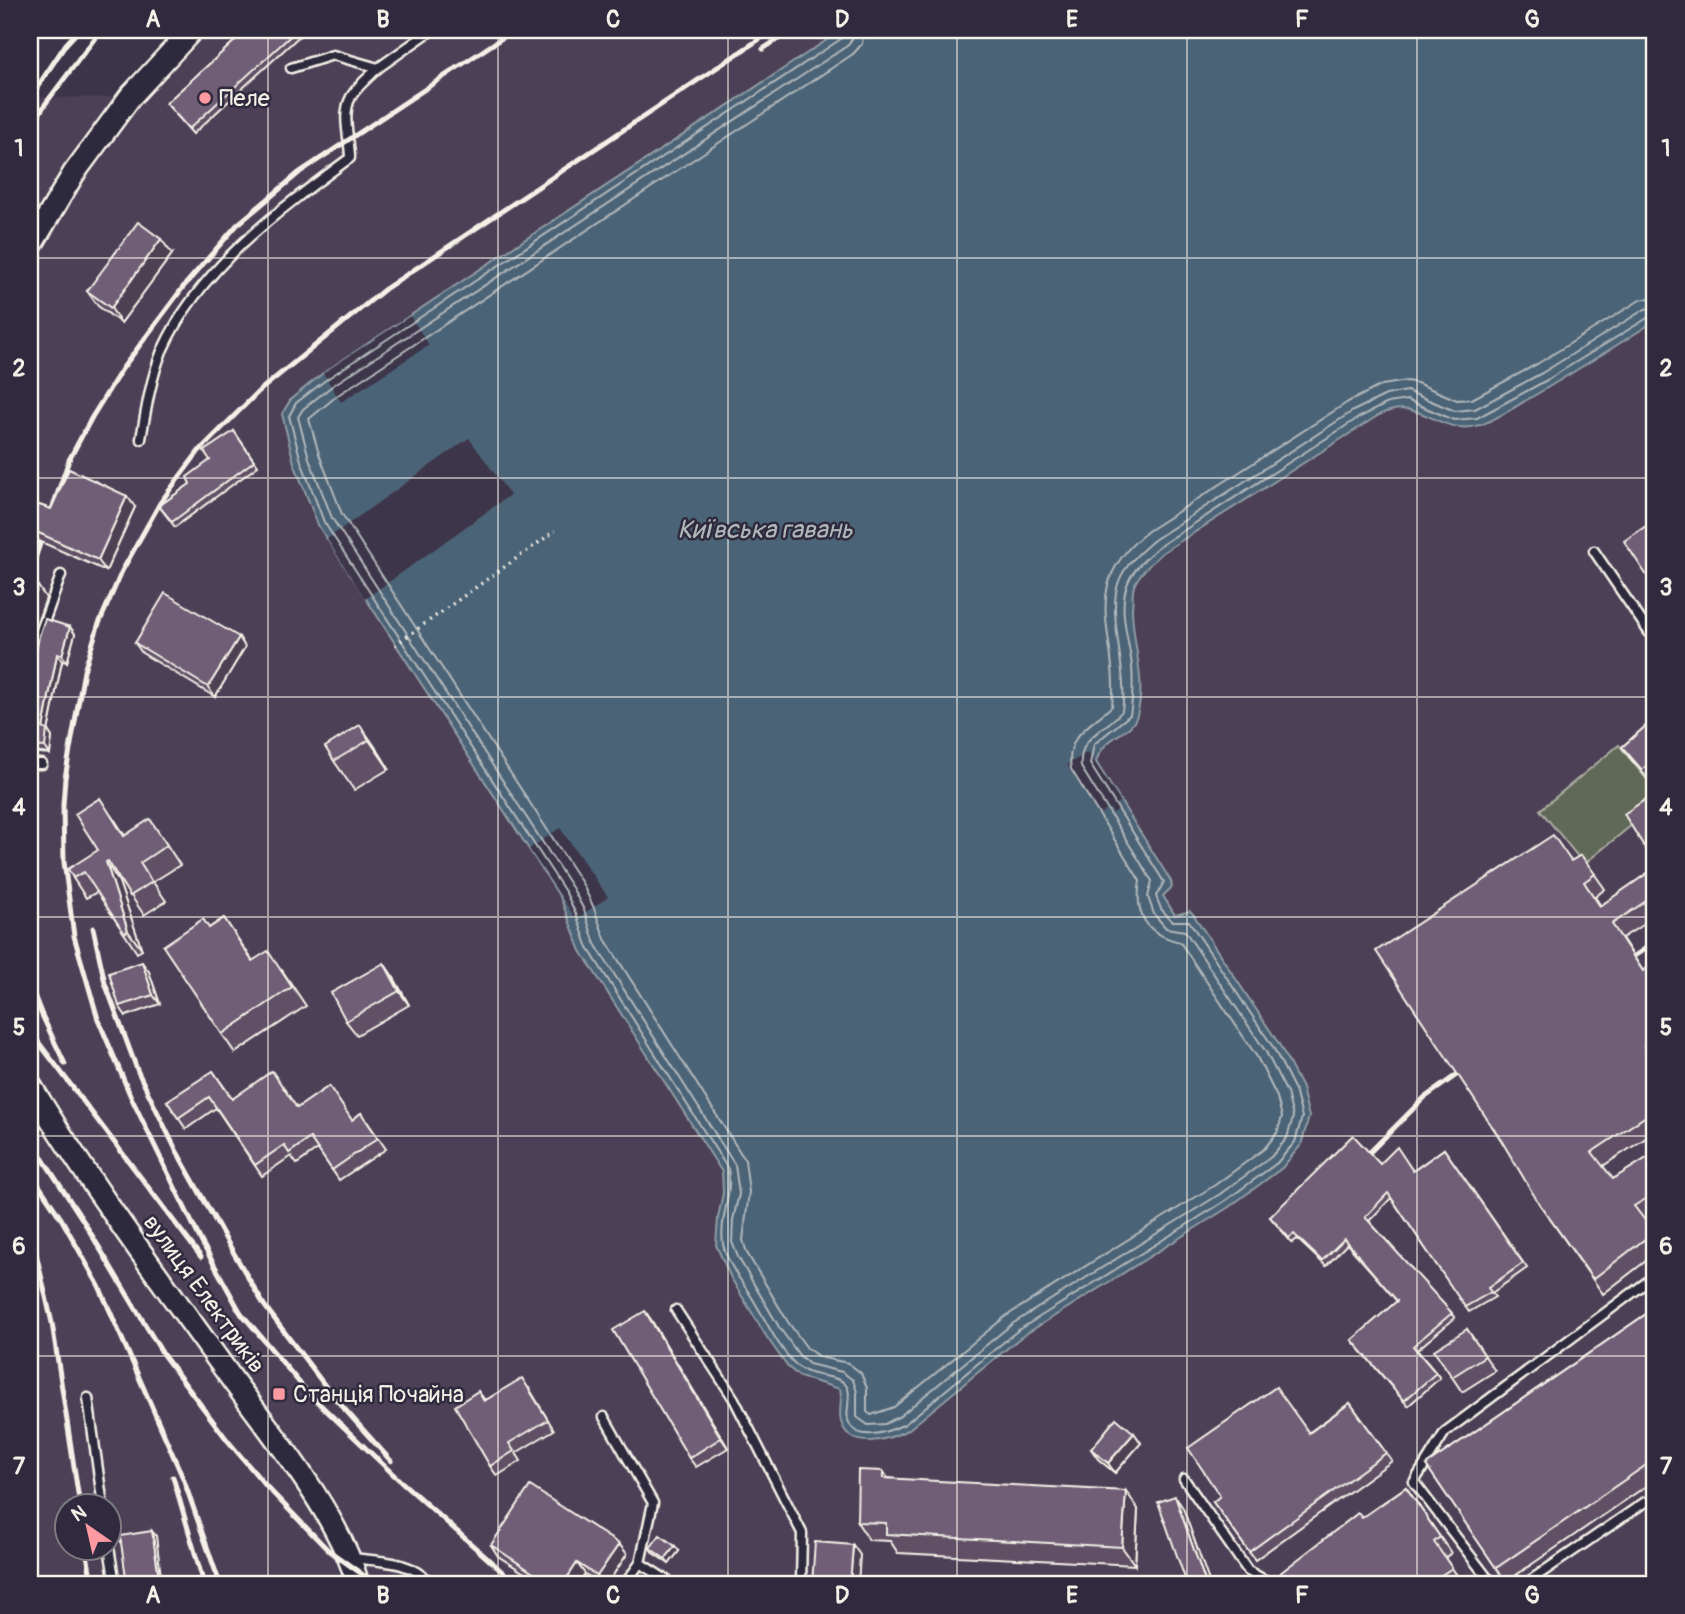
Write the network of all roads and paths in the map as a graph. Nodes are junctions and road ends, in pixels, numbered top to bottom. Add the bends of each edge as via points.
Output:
1 (192, 30) edge
2 (432, 30) edge
3 (292, 68) dead end
4 (378, 68) junction
5 (30, 247) edge
6 (141, 439) dead end
7 (555, 531) dead end
8 (1594, 551) dead end
9 (61, 575) dead end
10 (1655, 641) edge
11 (395, 645) dead end
12 (30, 661) edge
13 (30, 764) edge
14 (42, 764) dead end
15 (30, 1085) edge
16 (1655, 1276) edge
17 (676, 1310) dead end
18 (88, 1398) dead end
19 (604, 1418) dead end
20 (1184, 1479) dead end
21 (1414, 1482) junction
22 (1403, 1489) edge
23 (101, 1492) edge
24 (1655, 1502) edge
25 (111, 1562) edge
26 (640, 1563) junction
27 (354, 1570) edge
28 (1283, 1576) edge
29 (1655, 1582) edge
30 (115, 1584) edge
31 (431, 1584) edge
32 (625, 1584) edge
33 (673, 1584) edge
34 (801, 1584) edge
35 (1492, 1584) edge
36 (1525, 1584) edge
37 (1649, 1584) edge

1 - 5 street via 130,97 74,173
2 - 4 lane
3 - 4 lane via 333,55
4 - 6 lane via 351,97 346,122 349,158 249,234 189,304 162,351
7 - 11 path
8 - 10 lane
9 - 12 lane
13 - 14 lane
15 - 27 street, вулиця Електриків via 68,1149 286,1454 334,1528
16 - 21 lane via 1445,1432
17 - 34 lane via 734,1399 802,1533
18 - 23 lane
19 - 26 lane via 653,1503
20 - 28 lane via 1248,1571 1272,1584
21 - 22 lane
21 - 35 lane
24 - 36 lane via 1645,1503
25 - 30 lane
26 - 32 lane
26 - 33 lane
27 - 31 lane via 394,1562 418,1572
29 - 37 path

